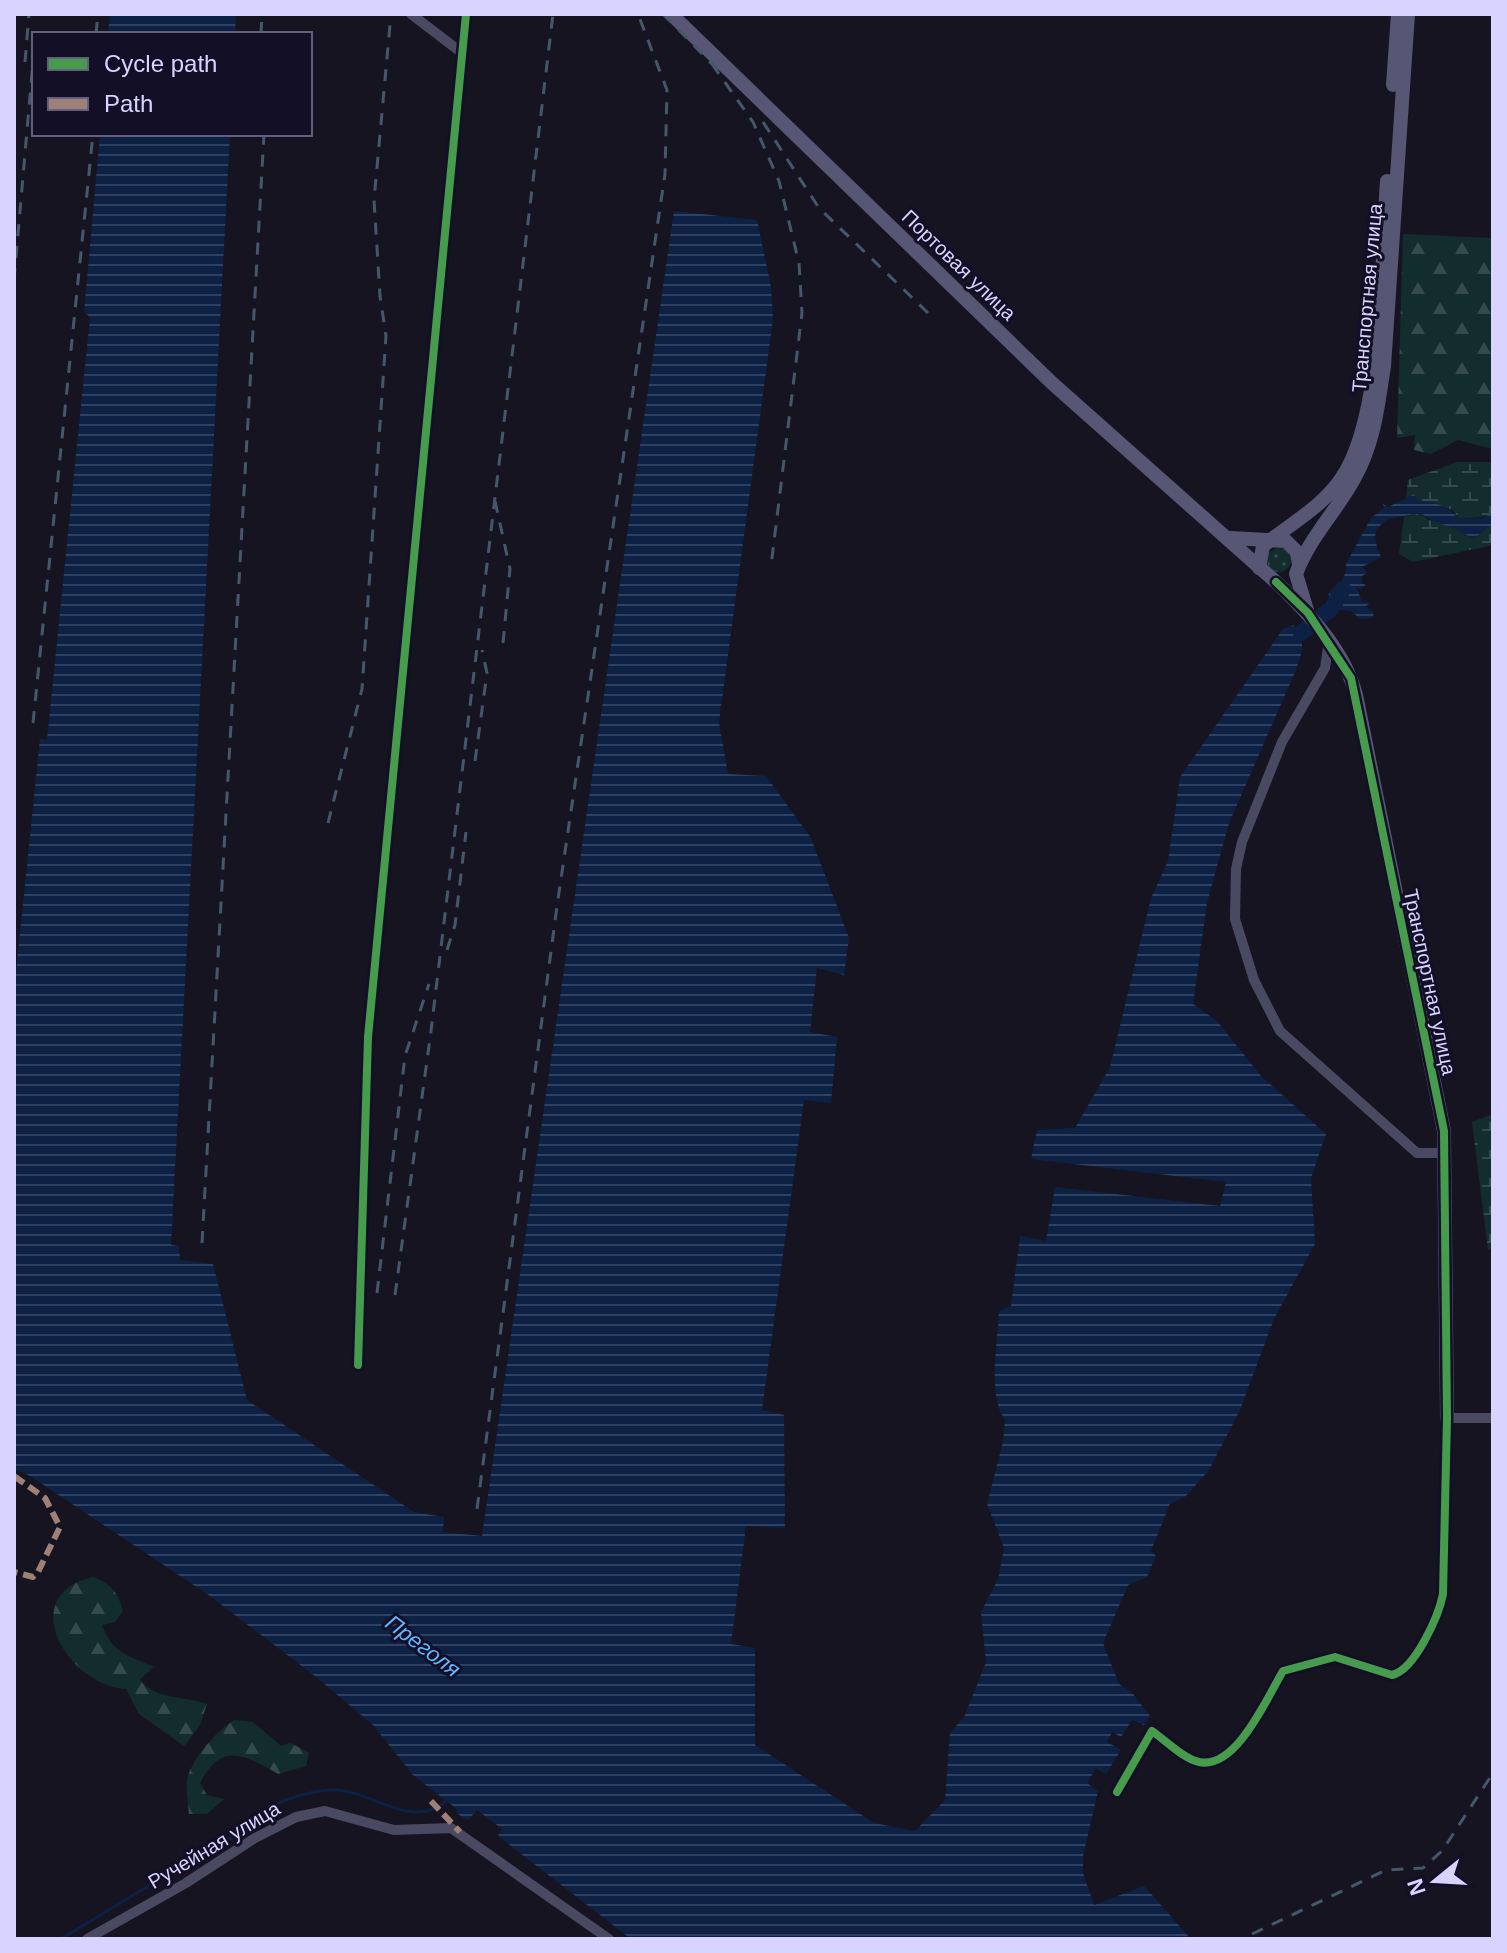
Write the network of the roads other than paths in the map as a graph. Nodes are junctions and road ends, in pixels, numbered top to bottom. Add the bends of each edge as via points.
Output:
1 (411, 14) edge
2 (466, 14) edge
3 (671, 14) edge
4 (1398, 14) edge
5 (1408, 14) edge
6 (462, 53) junction
7 (1225, 537) junction
8 (1272, 539) junction
9 (1259, 568) junction
10 (1298, 570) junction
11 (1276, 582) junction
12 (1308, 613) junction
13 (1329, 641) junction
14 (1444, 1153) junction
15 (358, 1365) dead end
16 (1447, 1418) junction
17 (1493, 1418) edge
18 (1117, 1792) dead end
19 (87, 1939) edge
20 (609, 1939) edge

1 - 6 street
2 - 6 street
3 - 7 main road, Портовая улица via 1052,383
4 - 8 main road, Транспортная улица via 1375,365 1365,420 1357,452 1334,490
5 - 10 main road, Транспортная улица via 1384,366 1373,433 1356,476
6 - 15 street via 368,1037
7 - 8 main road
7 - 9 main road, Портовая улица
8 - 9 main road, Транспортная улица via 1259,552
8 - 10 main road, Транспортная улица via 1292,544
9 - 11 main road, Транспортная улица
10 - 11 main road
10 - 12 main road, Транспортная улица
11 - 12 main road, Транспортная улица
12 - 13 main road, Транспортная улица
13 - 14 main road, Транспортная улица via 1356,695 1444,1131
13 - 14 street via 1325,668 1282,742 1242,842 1235,919 1254,980 1280,1031 1417,1153
14 - 16 main road, Транспортная улица
16 - 17 street
16 - 18 street via 1443,1594 1440,1610 1410,1665 1392,1675 1335,1657 1283,1671 1234,1751 1215,1763 1197,1762 1152,1731
19 - 20 street, Ручейная улица via 255,1838 296,1817 325,1811 394,1830 446,1827 460,1832

